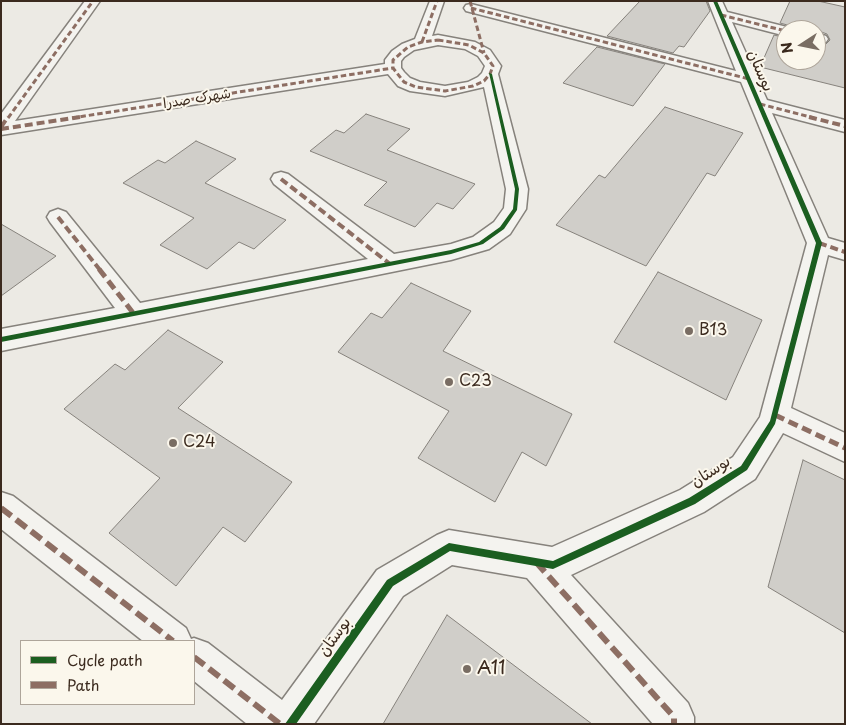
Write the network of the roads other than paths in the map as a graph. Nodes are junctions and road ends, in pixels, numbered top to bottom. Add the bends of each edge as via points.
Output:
1 (93, 1) edge
2 (436, 1) edge
3 (470, 5) edge
4 (718, 8) edge
5 (776, 28) edge
6 (422, 42) junction
7 (487, 63) junction
8 (393, 68) junction
9 (754, 92) junction
10 (845, 126) edge
11 (1, 128) edge
12 (281, 179) dead end
13 (58, 217) dead end
14 (832, 247) edge
15 (390, 264) junction
16 (134, 314) junction
17 (1, 340) edge
18 (775, 415) junction
19 (845, 448) edge
20 (2, 510) edge
21 (536, 562) junction
22 (172, 640) edge
23 (195, 658) edge
24 (280, 724) edge
25 (290, 724) edge
26 (674, 724) edge

1 - 11 street
2 - 6 street
3 - 7 street
3 - 9 street
4 - 5 street
4 - 9 street, بوستان
6 - 7 street via 454,41 469,45
6 - 8 street via 398,54 393,60
7 - 8 street via 484,81 460,90 437,91 416,87 404,82
7 - 15 street via 517,190 515,209 502,228 480,243
8 - 11 street, شهرک صدرا
9 - 10 street
9 - 14 street, بوستان
12 - 15 street
13 - 16 street
14 - 18 street, بوستان
15 - 16 street
16 - 17 street
18 - 19 street
18 - 21 street, بوستان via 744,468 692,501 553,565
20 - 22 street
21 - 25 street, بوستان via 449,547 390,583
21 - 26 street via 674,717
23 - 24 street

